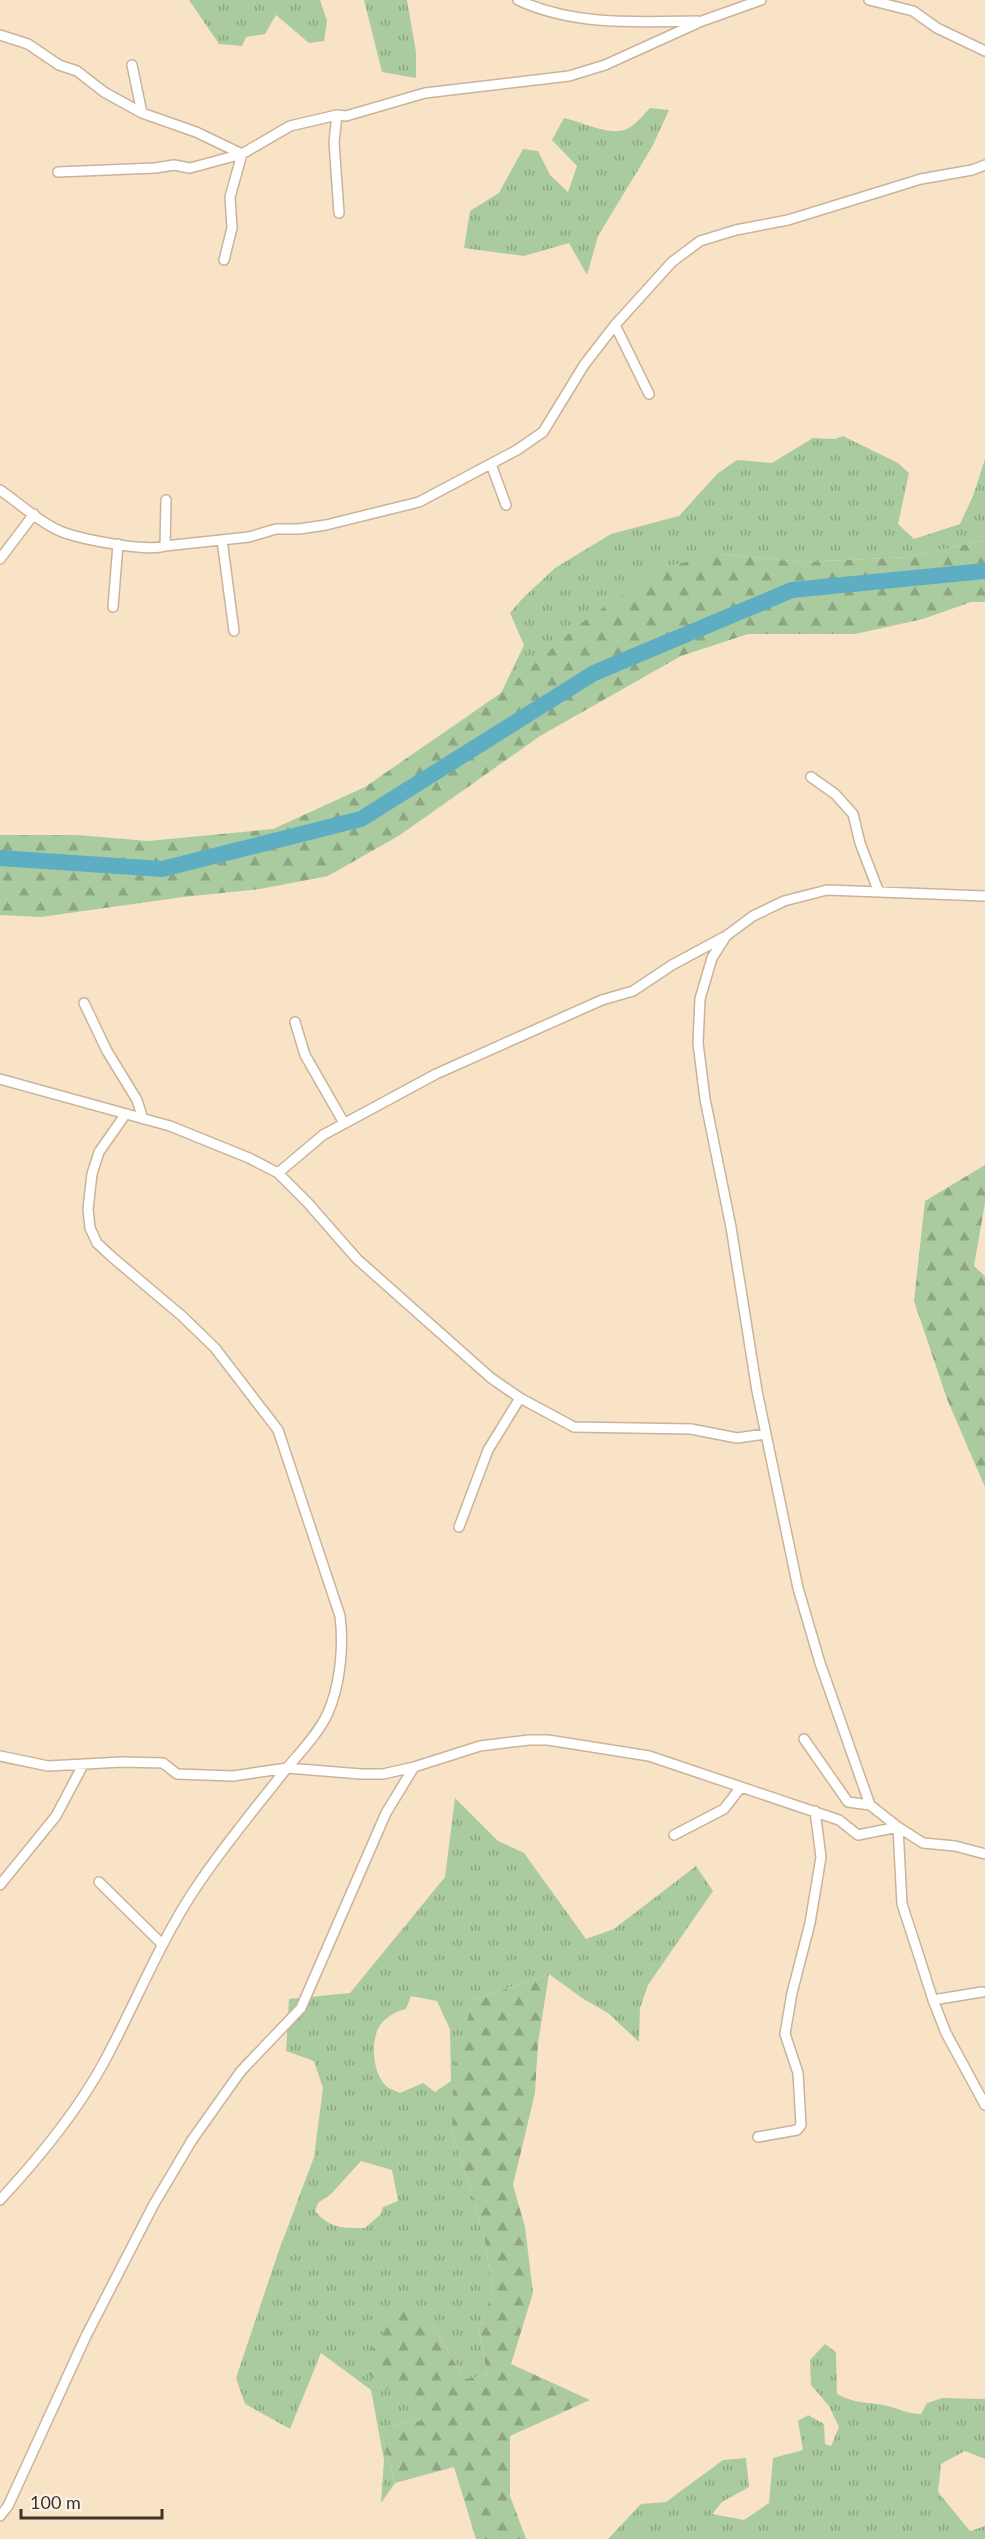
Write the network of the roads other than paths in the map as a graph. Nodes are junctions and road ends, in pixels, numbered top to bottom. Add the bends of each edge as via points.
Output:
1 (518, 0) edge
2 (761, 0) edge
3 (868, 0) edge
4 (702, 21) junction
5 (0, 35) edge
6 (985, 51) edge
7 (132, 65) dead end
8 (142, 112) junction
9 (337, 116) junction
10 (242, 154) junction
11 (985, 165) edge
12 (58, 172) dead end
13 (339, 213) dead end
14 (224, 260) dead end
15 (615, 325) junction
16 (649, 394) dead end
17 (491, 464) junction
18 (0, 490) edge
19 (166, 500) dead end
20 (506, 505) dead end
21 (34, 514) junction
22 (222, 540) junction
23 (118, 544) junction
24 (165, 546) junction
25 (0, 559) edge
26 (113, 607) dead end
27 (234, 631) dead end
28 (811, 777) dead end
29 (878, 890) junction
30 (985, 896) edge
31 (726, 936) junction
32 (84, 1003) dead end
33 (295, 1022) dead end
34 (0, 1079) edge
35 (125, 1115) junction
36 (143, 1119) junction
37 (344, 1123) junction
38 (278, 1173) junction
39 (520, 1398) junction
40 (765, 1434) junction
41 (459, 1527) dead end
42 (804, 1739) dead end
43 (0, 1756) edge
44 (83, 1765) junction
45 (414, 1767) junction
46 (287, 1768) junction
47 (741, 1787) junction
48 (870, 1805) junction
49 (814, 1811) junction
50 (898, 1827) junction
51 (674, 1835) dead end
52 (985, 1854) edge
53 (99, 1882) dead end
54 (0, 1885) edge
55 (162, 1944) junction
56 (982, 1992) dead end
57 (933, 2000) junction
58 (985, 2105) edge
59 (758, 2137) dead end
60 (0, 2200) edge
61 (0, 2516) edge

1 - 4 street via 570,16 620,22
2 - 4 street
3 - 6 street via 913,11 937,28
4 - 9 street via 605,65 568,76 425,93
5 - 8 street via 28,44
7 - 8 street
8 - 10 street
9 - 10 street via 290,126
9 - 13 street via 334,142
10 - 12 street via 190,168 174,165
10 - 14 street via 230,197 232,228
11 - 15 street via 921,179 700,242 672,262
15 - 16 street
15 - 17 street via 584,365 543,432
17 - 20 street
17 - 22 street via 419,502 382,513
18 - 21 street
19 - 24 street
21 - 23 street via 64,533
21 - 25 street
22 - 24 street
22 - 27 street
23 - 24 street via 156,549
23 - 26 street
28 - 29 street via 835,794 853,814
29 - 30 street
29 - 31 street via 828,890 794,898 753,916
31 - 37 street via 633,991 513,1038
31 - 40 street via 703,982 698,1043
32 - 36 street via 137,1100
33 - 37 street via 305,1055
34 - 35 street
35 - 36 street
35 - 46 street via 99,1152 92,1174 90,1228 97,1243 215,1348 278,1430 340,1616 340,1648 330,1707 305,1749
36 - 38 street via 170,1126
37 - 38 street
38 - 39 street via 357,1259 491,1378
39 - 40 street via 584,1429 691,1429 737,1438
39 - 41 street via 488,1450
40 - 48 street via 803,1607
42 - 48 street via 848,1803
43 - 44 street via 48,1766
44 - 46 street via 163,1764 177,1774 233,1776
44 - 54 street via 64,1805
45 - 46 street via 383,1774
45 - 47 street via 480,1746 548,1740 649,1756
45 - 61 street via 386,1813 301,2008 241,2072 192,2140 154,2204
46 - 55 street via 210,1866
47 - 49 street
47 - 51 street via 724,1809
48 - 50 street
49 - 50 street via 839,1820 858,1835
49 - 59 street via 821,1857 785,2034 798,2073 801,2125 797,2130
50 - 52 street via 923,1843
50 - 57 street via 902,1905
53 - 55 street
55 - 60 street via 103,2065 60,2129
56 - 57 street
57 - 58 street

